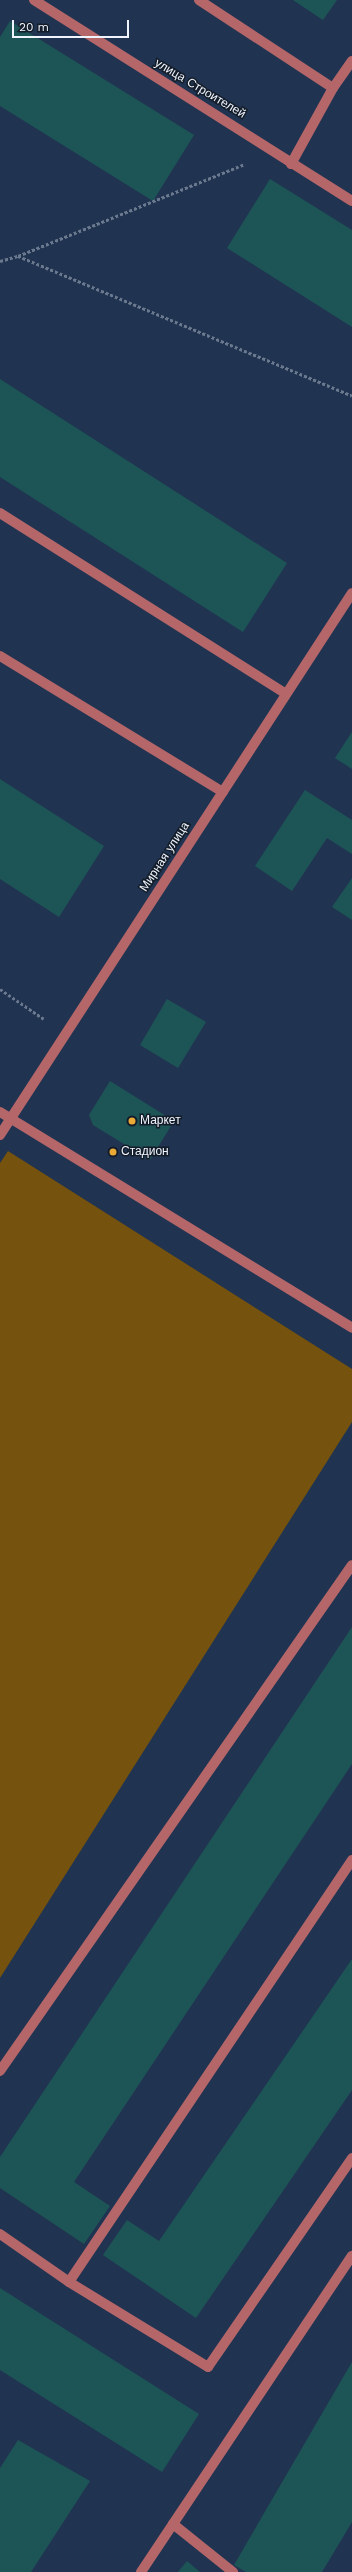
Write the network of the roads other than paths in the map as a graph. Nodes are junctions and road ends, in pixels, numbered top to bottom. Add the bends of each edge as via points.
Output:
1 (34, 0) edge
2 (199, 0) edge
3 (352, 61) edge
4 (333, 88) junction
5 (291, 164) junction
6 (352, 201) edge
7 (0, 513) edge
8 (352, 593) edge
9 (0, 656) edge
10 (286, 694) junction
11 (223, 792) junction
12 (0, 1112) edge
13 (11, 1118) junction
14 (0, 1135) edge
15 (352, 1327) edge
16 (352, 1565) edge
17 (352, 1860) edge
18 (0, 2071) edge
19 (352, 2158) edge
20 (0, 2234) edge
21 (352, 2256) edge
22 (69, 2282) junction
23 (173, 2524) junction
24 (141, 2572) edge
25 (233, 2572) edge

1 - 5 street, улица Строителей via 277,151
2 - 4 street
3 - 4 street
4 - 5 street
5 - 6 street, улица Строителей
7 - 10 street
8 - 10 street, Мирная улица
9 - 11 street
10 - 11 street, Мирная улица
11 - 13 street, Мирная улица
12 - 13 street
13 - 14 street, Мирная улица
13 - 15 street
16 - 18 street
17 - 22 street
19 - 22 street via 208,2367
20 - 22 street
21 - 23 street
23 - 24 street
23 - 25 street

